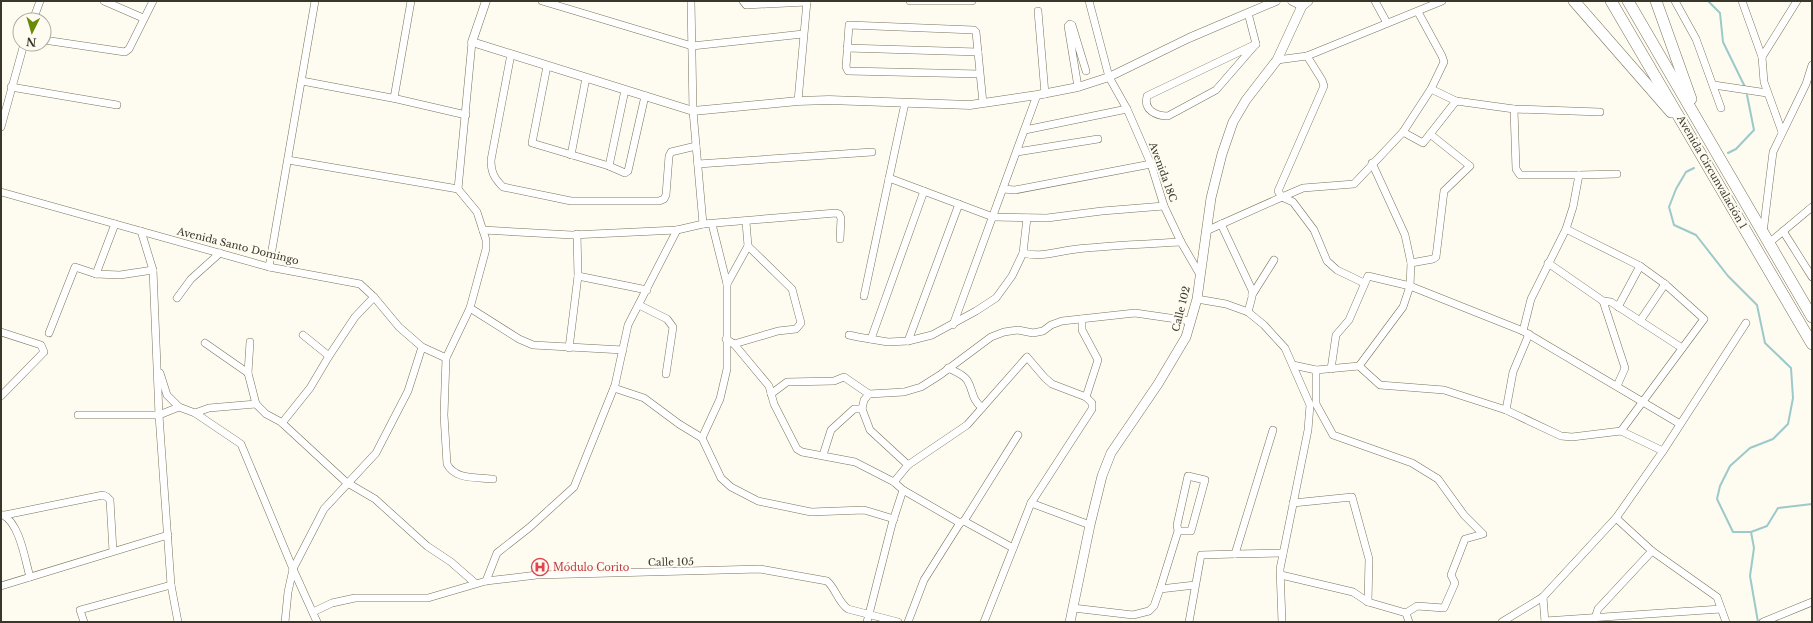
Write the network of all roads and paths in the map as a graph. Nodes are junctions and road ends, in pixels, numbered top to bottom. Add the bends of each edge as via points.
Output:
1 (40, 1) edge
2 (104, 1) edge
3 (153, 1) edge
4 (315, 1) edge
5 (411, 1) edge
6 (486, 1) edge
7 (542, 1) edge
8 (692, 1) edge
9 (743, 1) edge
10 (910, 1) edge
11 (972, 1) edge
12 (1089, 1) edge
13 (1276, 1) edge
14 (1292, 1) edge
15 (1375, 1) edge
16 (1442, 1) edge
17 (1574, 1) edge
18 (1610, 1) edge
19 (1628, 1) edge
20 (1656, 1) edge
21 (1675, 1) edge
22 (1742, 1) edge
23 (1796, 1) edge
24 (807, 2) edge
25 (1305, 4) edge
26 (1038, 11) dead end
27 (36, 12) edge
28 (1418, 12) junction
29 (1248, 13) junction
30 (143, 18) junction
31 (1387, 23) junction
32 (803, 34) junction
33 (52, 41) edge
34 (472, 42) junction
35 (1256, 44) junction
36 (692, 46) junction
37 (847, 48) junction
38 (22, 52) edge
39 (978, 52) junction
40 (511, 54) junction
41 (1307, 56) junction
42 (1762, 57) junction
43 (1277, 60) junction
44 (1812, 65) edge
45 (547, 66) junction
46 (1086, 71) dead end
47 (980, 74) junction
48 (1109, 77) junction
49 (586, 78) junction
50 (302, 81) junction
51 (1714, 85) junction
52 (12, 87) junction
53 (1078, 87) junction
54 (1431, 89) junction
55 (625, 90) junction
56 (1767, 93) junction
57 (1045, 94) junction
58 (1037, 95) junction
59 (645, 96) junction
60 (394, 98) junction
61 (798, 101) junction
62 (1456, 101) junction
63 (905, 103) junction
64 (983, 103) junction
65 (117, 105) dead end
66 (1721, 108) dead end
67 (1127, 109) junction
68 (1514, 109) junction
69 (3, 110) edge
70 (693, 111) junction
71 (1600, 112) dead end
72 (466, 115) junction
73 (1700, 126) junction
74 (1, 127) edge
75 (1025, 130) junction
76 (1403, 132) junction
77 (1782, 132) junction
78 (1430, 134) junction
79 (1690, 134) junction
80 (1098, 139) dead end
81 (696, 146) junction
82 (872, 152) dead end
83 (1017, 152) junction
84 (571, 155) junction
85 (288, 160) junction
86 (1372, 163) junction
87 (698, 164) junction
88 (1151, 164) junction
89 (609, 166) junction
90 (1617, 174) dead end
91 (1579, 175) junction
92 (889, 178) junction
93 (458, 189) junction
94 (1004, 189) junction
95 (924, 191) junction
96 (1, 192) edge
97 (1282, 197) junction
98 (959, 204) junction
99 (1164, 206) junction
100 (1812, 206) edge
101 (993, 217) junction
102 (1027, 218) junction
103 (746, 222) junction
104 (115, 224) junction
105 (703, 224) junction
106 (712, 224) junction
107 (1221, 224) junction
108 (1566, 229) junction
109 (483, 230) junction
110 (677, 230) junction
111 (141, 231) junction
112 (1206, 232) junction
113 (1783, 232) junction
114 (577, 234) junction
115 (1766, 238) junction
116 (840, 239) dead end
117 (1181, 242) junction
118 (748, 246) junction
119 (220, 253) junction
120 (1023, 254) junction
121 (1274, 260) dead end
122 (1412, 263) junction
123 (1548, 263) junction
124 (1640, 266) junction
125 (269, 267) junction
126 (153, 270) junction
127 (96, 274) junction
128 (1200, 274) junction
129 (578, 276) junction
130 (1812, 277) edge
131 (1364, 283) junction
132 (727, 284) junction
133 (1666, 284) junction
134 (1410, 286) junction
135 (647, 290) junction
136 (1252, 295) junction
137 (864, 296) dead end
138 (374, 297) junction
139 (178, 298) dead end
140 (1197, 299) junction
141 (1602, 301) junction
142 (639, 305) junction
143 (1618, 307) junction
144 (470, 308) junction
145 (1248, 312) junction
146 (1812, 317) edge
147 (1082, 319) junction
148 (1190, 321) junction
149 (1640, 321) junction
150 (1746, 324) dead end
151 (953, 325) junction
152 (1, 332) edge
153 (48, 333) dead end
154 (1526, 333) junction
155 (849, 334) dead end
156 (303, 335) dead end
157 (726, 339) junction
158 (871, 339) junction
159 (908, 341) junction
160 (250, 342) dead end
161 (205, 343) dead end
162 (734, 344) junction
163 (1812, 344) edge
164 (422, 347) junction
165 (569, 348) junction
166 (1682, 348) junction
167 (623, 350) junction
168 (329, 356) junction
169 (446, 358) junction
170 (1293, 365) junction
171 (157, 366) junction
172 (1359, 366) junction
173 (948, 368) junction
174 (1331, 369) junction
175 (1316, 370) junction
176 (248, 373) junction
177 (666, 374) dead end
178 (1617, 386) junction
179 (614, 388) junction
180 (771, 394) junction
181 (869, 394) junction
182 (1, 396) edge
183 (1086, 397) junction
184 (1642, 402) junction
185 (256, 404) junction
186 (1313, 405) junction
187 (179, 408) junction
188 (982, 408) junction
189 (862, 409) junction
190 (1506, 410) junction
191 (195, 414) junction
192 (78, 415) dead end
193 (160, 415) junction
194 (282, 423) junction
195 (1680, 424) junction
196 (1273, 430) dead end
197 (1621, 430) junction
198 (1018, 435) dead end
199 (702, 438) junction
200 (1663, 451) junction
201 (823, 455) junction
202 (908, 465) junction
203 (493, 479) dead end
204 (894, 482) junction
205 (349, 483) junction
206 (903, 490) junction
207 (1031, 503) junction
208 (1293, 503) junction
209 (3, 515) edge
210 (1616, 518) junction
211 (894, 519) junction
212 (962, 522) junction
213 (1090, 525) junction
214 (1178, 531) junction
215 (168, 535) junction
216 (1013, 548) junction
217 (113, 551) junction
218 (1652, 551) junction
219 (1283, 553) junction
220 (1235, 554) junction
221 (293, 569) junction
222 (1281, 576) junction
223 (30, 577) junction
224 (486, 581) junction
225 (475, 583) junction
226 (171, 585) junction
227 (1195, 585) junction
228 (1, 586) edge
229 (1160, 589) junction
230 (1543, 597) junction
231 (1368, 602) junction
232 (1812, 602) edge
233 (1073, 608) junction
234 (1721, 609) junction
235 (313, 612) junction
236 (1406, 613) junction
237 (870, 615) junction
238 (1595, 618) junction
239 (84, 622) edge
240 (178, 622) edge
241 (285, 622) edge
242 (317, 622) edge
243 (868, 622) edge
244 (898, 622) edge
245 (908, 622) edge
246 (984, 622) edge
247 (1070, 622) edge
248 (1189, 622) edge
249 (1282, 622) edge
250 (1409, 622) edge
251 (1502, 622) edge
252 (1545, 622) edge
253 (1726, 622) edge
254 (1764, 622) edge

1 - 27 street
2 - 30 street
3 - 30 street
4 - 50 street
5 - 60 street
6 - 34 street
7 - 36 street
8 - 36 street
9 - 24 street via 746,5
10 - 11 street
12 - 48 street, Avenida 18C
13 - 29 street
14 - 25 street
15 - 31 street
16 - 28 street
17 - 79 main road
18 - 79 main road, Avenida Circunvalación 1
19 - 73 main road, Avenida Circunvalación 1
20 - 73 main road
21 - 51 street via 1696,39
22 - 42 street
23 - 42 street
24 - 32 street
25 - 43 main road, Calle 102
26 - 57 street
28 - 31 street
28 - 54 street via 1444,60
29 - 35 street
29 - 48 street
30 - 33 street via 129,49 125,52
31 - 41 street
32 - 36 street
32 - 61 street
34 - 40 street
34 - 72 street
35 - 35 street via 1147,96 1147,107 1160,116 1168,116 1216,90
36 - 70 street
37 - 39 street
37 - 39 street via 849,25 974,30
37 - 47 street via 848,71
38 - 52 street
39 - 47 street
40 - 45 street
40 - 81 street via 491,160 494,179 503,187 571,201 664,199 671,152
41 - 43 street
41 - 97 street via 1324,86 1278,191
42 - 56 street
43 - 112 main road, Calle 102 via 1246,100 1234,122 1222,154
44 - 77 street via 1806,84
45 - 49 street
45 - 84 street via 531,142
46 - 53 street via 1072,25 1068,25
47 - 64 street
48 - 53 street
48 - 67 street, Avenida 18C
49 - 55 street
49 - 84 street
50 - 60 street
50 - 85 street
51 - 56 street
51 - 66 street
52 - 65 street
52 - 69 street
53 - 57 street
54 - 62 street
54 - 76 street
55 - 59 street
55 - 89 street
56 - 77 street
57 - 58 street
58 - 64 street
58 - 75 street
59 - 70 street
59 - 89 street via 628,171 625,173
60 - 72 street
61 - 63 street
61 - 70 street
62 - 68 street
62 - 78 street
63 - 64 street
63 - 92 street
67 - 75 street
67 - 88 street, Avenida 18C
68 - 71 street
68 - 91 street via 1516,169 1520,175
69 - 74 street
70 - 81 street
72 - 93 street
73 - 115 main road, Avenida Circunvalación 1
75 - 83 street
76 - 78 street via 1423,143
76 - 86 street
77 - 115 street via 1773,152
78 - 122 street via 1470,166 1444,191 1435,258
79 - 163 main road, Avenida Circunvalación 1
80 - 83 street
81 - 87 street
82 - 87 street
83 - 94 street
84 - 89 street
85 - 93 street
85 - 125 street
86 - 97 street via 1354,184 1303,188
86 - 122 street via 1405,235
87 - 105 street
88 - 94 street via 1015,190
88 - 99 street, Avenida 18C
90 - 91 street
91 - 108 street
92 - 95 street
92 - 137 street
93 - 109 street via 477,212
94 - 101 street
95 - 98 street
95 - 158 street
96 - 104 street, Avenida Santo Domingo
97 - 107 street
97 - 131 street via 1293,202 1314,230 1327,261 1337,270
98 - 101 street
98 - 159 street
99 - 102 street
99 - 117 street, Avenida 18C
100 - 113 street
101 - 102 street
101 - 151 street
102 - 120 street
103 - 106 street
103 - 116 street via 836,213 841,218
103 - 118 street
104 - 111 street, Avenida Santo Domingo
104 - 127 street
105 - 106 street
105 - 110 street
106 - 132 street
107 - 112 street
107 - 136 street via 1252,290
108 - 123 street
108 - 124 street
109 - 114 street
109 - 144 street via 486,249
110 - 114 street
110 - 135 street
111 - 119 street, Avenida Santo Domingo
111 - 126 street
112 - 128 main road, Calle 102
113 - 115 street
113 - 130 street
114 - 129 street
115 - 146 main road, Avenida Circunvalación 1
117 - 120 street via 1076,249 1047,256
117 - 128 street, Avenida 18C
118 - 132 street
118 - 162 street via 792,289 801,322 796,329 778,331
119 - 125 street, Avenida Santo Domingo
119 - 139 street via 191,279
120 - 151 street via 1012,276 996,298
121 - 136 street
122 - 134 street
123 - 141 street
123 - 154 street via 1531,300
124 - 133 street
124 - 143 street
125 - 138 street, Avenida Santo Domingo via 360,284
126 - 127 street via 120,275
126 - 171 street
127 - 153 street via 75,267
128 - 140 main road, Calle 102
129 - 135 street
129 - 165 street
131 - 134 street via 1368,276
131 - 174 street via 1348,320 1336,335
132 - 157 street
133 - 149 street
133 - 166 street via 1704,319
134 - 154 street
134 - 172 street via 1403,307
135 - 142 street
136 - 145 street
138 - 164 street, Avenida Santo Domingo via 399,327
138 - 168 street via 355,317
140 - 145 street via 1226,304
140 - 148 main road, Calle 102
141 - 143 street via 1611,302
141 - 178 street via 1625,368
142 - 167 street via 628,325
142 - 177 street via 667,319 673,327
143 - 149 street
144 - 165 street via 533,345
144 - 169 street
145 - 170 street via 1285,348
147 - 148 street via 1135,313
147 - 173 street via 1062,321 1033,333 1018,330 1004,332 991,337
147 - 183 street via 1082,330 1098,360
148 - 213 main road, Calle 102 via 1186,337 1158,384 1111,453 1102,476
149 - 166 street
150 - 195 street
151 - 159 street via 932,336
152 - 182 street via 41,345 44,352
154 - 178 street
154 - 190 street via 1513,372
155 - 158 street
156 - 168 street
157 - 162 street
157 - 199 street via 727,369 720,399
158 - 159 street via 888,342
160 - 176 street
161 - 176 street
162 - 180 street via 769,386
164 - 169 street, Avenida Santo Domingo
164 - 205 street via 408,391 376,453
165 - 167 street
166 - 184 street
167 - 179 street
168 - 194 street via 310,388
169 - 203 street via 444,415 447,464 450,471 457,475
170 - 175 street
170 - 186 street
171 - 187 street via 167,395
171 - 193 street
172 - 174 street
172 - 190 street via 1385,387 1444,390
173 - 181 street via 921,387 904,392
173 - 188 street via 967,380 974,401
174 - 175 street
175 - 186 street
176 - 185 street
178 - 184 street
179 - 199 street via 644,398
179 - 224 street via 574,487 497,553
180 - 181 street via 787,382 834,381 844,377
180 - 201 street via 797,449
181 - 189 street
183 - 188 street via 1052,384 1027,357
183 - 207 street via 1092,403 1092,410
184 - 195 street
184 - 197 street
185 - 191 street via 209,408
185 - 194 street via 266,414
186 - 208 street
186 - 236 street via 1333,435 1412,463 1438,479 1464,515 1483,534 1465,539 1451,575 1455,583 1444,608 1417,606
187 - 191 street
187 - 193 street
188 - 202 street via 967,425
189 - 201 street via 854,409 831,430
189 - 202 street via 870,430
190 - 197 street via 1560,436
191 - 221 street via 241,444
192 - 193 street
193 - 215 street
194 - 205 street
195 - 200 street
196 - 220 street
197 - 200 street
198 - 212 street
199 - 211 street via 721,478 731,487 758,501 811,512 864,510
200 - 210 street
201 - 204 street via 855,462
202 - 204 street
204 - 206 street
205 - 221 street via 324,509
205 - 225 street via 375,499 427,546
206 - 211 street
206 - 212 street
207 - 213 street
207 - 216 street
208 - 219 street
208 - 231 street via 1352,497 1369,558
209 - 217 street via 103,495 110,500
209 - 223 street via 12,522 17,531
210 - 218 street
210 - 230 street
211 - 237 street
212 - 216 street
212 - 245 street via 924,580
213 - 233 main road, Calle 102
214 - 214 street via 1177,525 1188,476 1204,480 1191,531
214 - 229 street
215 - 217 street
215 - 226 street
216 - 246 street
217 - 223 street
218 - 234 street via 1717,598
218 - 238 street via 1598,609
219 - 220 street
219 - 222 street
220 - 227 street via 1201,555
221 - 235 street
221 - 241 street
222 - 231 street via 1353,592
222 - 249 street
223 - 228 street
224 - 225 street, Calle 105
224 - 237 street, Calle 105 via 537,575 760,570 827,581 842,605
225 - 235 street, Calle 105 via 428,598 355,598 332,603
226 - 239 street via 80,610
226 - 240 street
227 - 229 street
227 - 248 street
229 - 233 street via 1154,606 1142,614
230 - 251 street
230 - 252 street
231 - 236 street
232 - 254 street
233 - 247 main road, Calle 102
234 - 238 street
234 - 253 street
235 - 242 street
236 - 250 street
237 - 243 street
237 - 244 street, Calle 105
238 - 252 street

